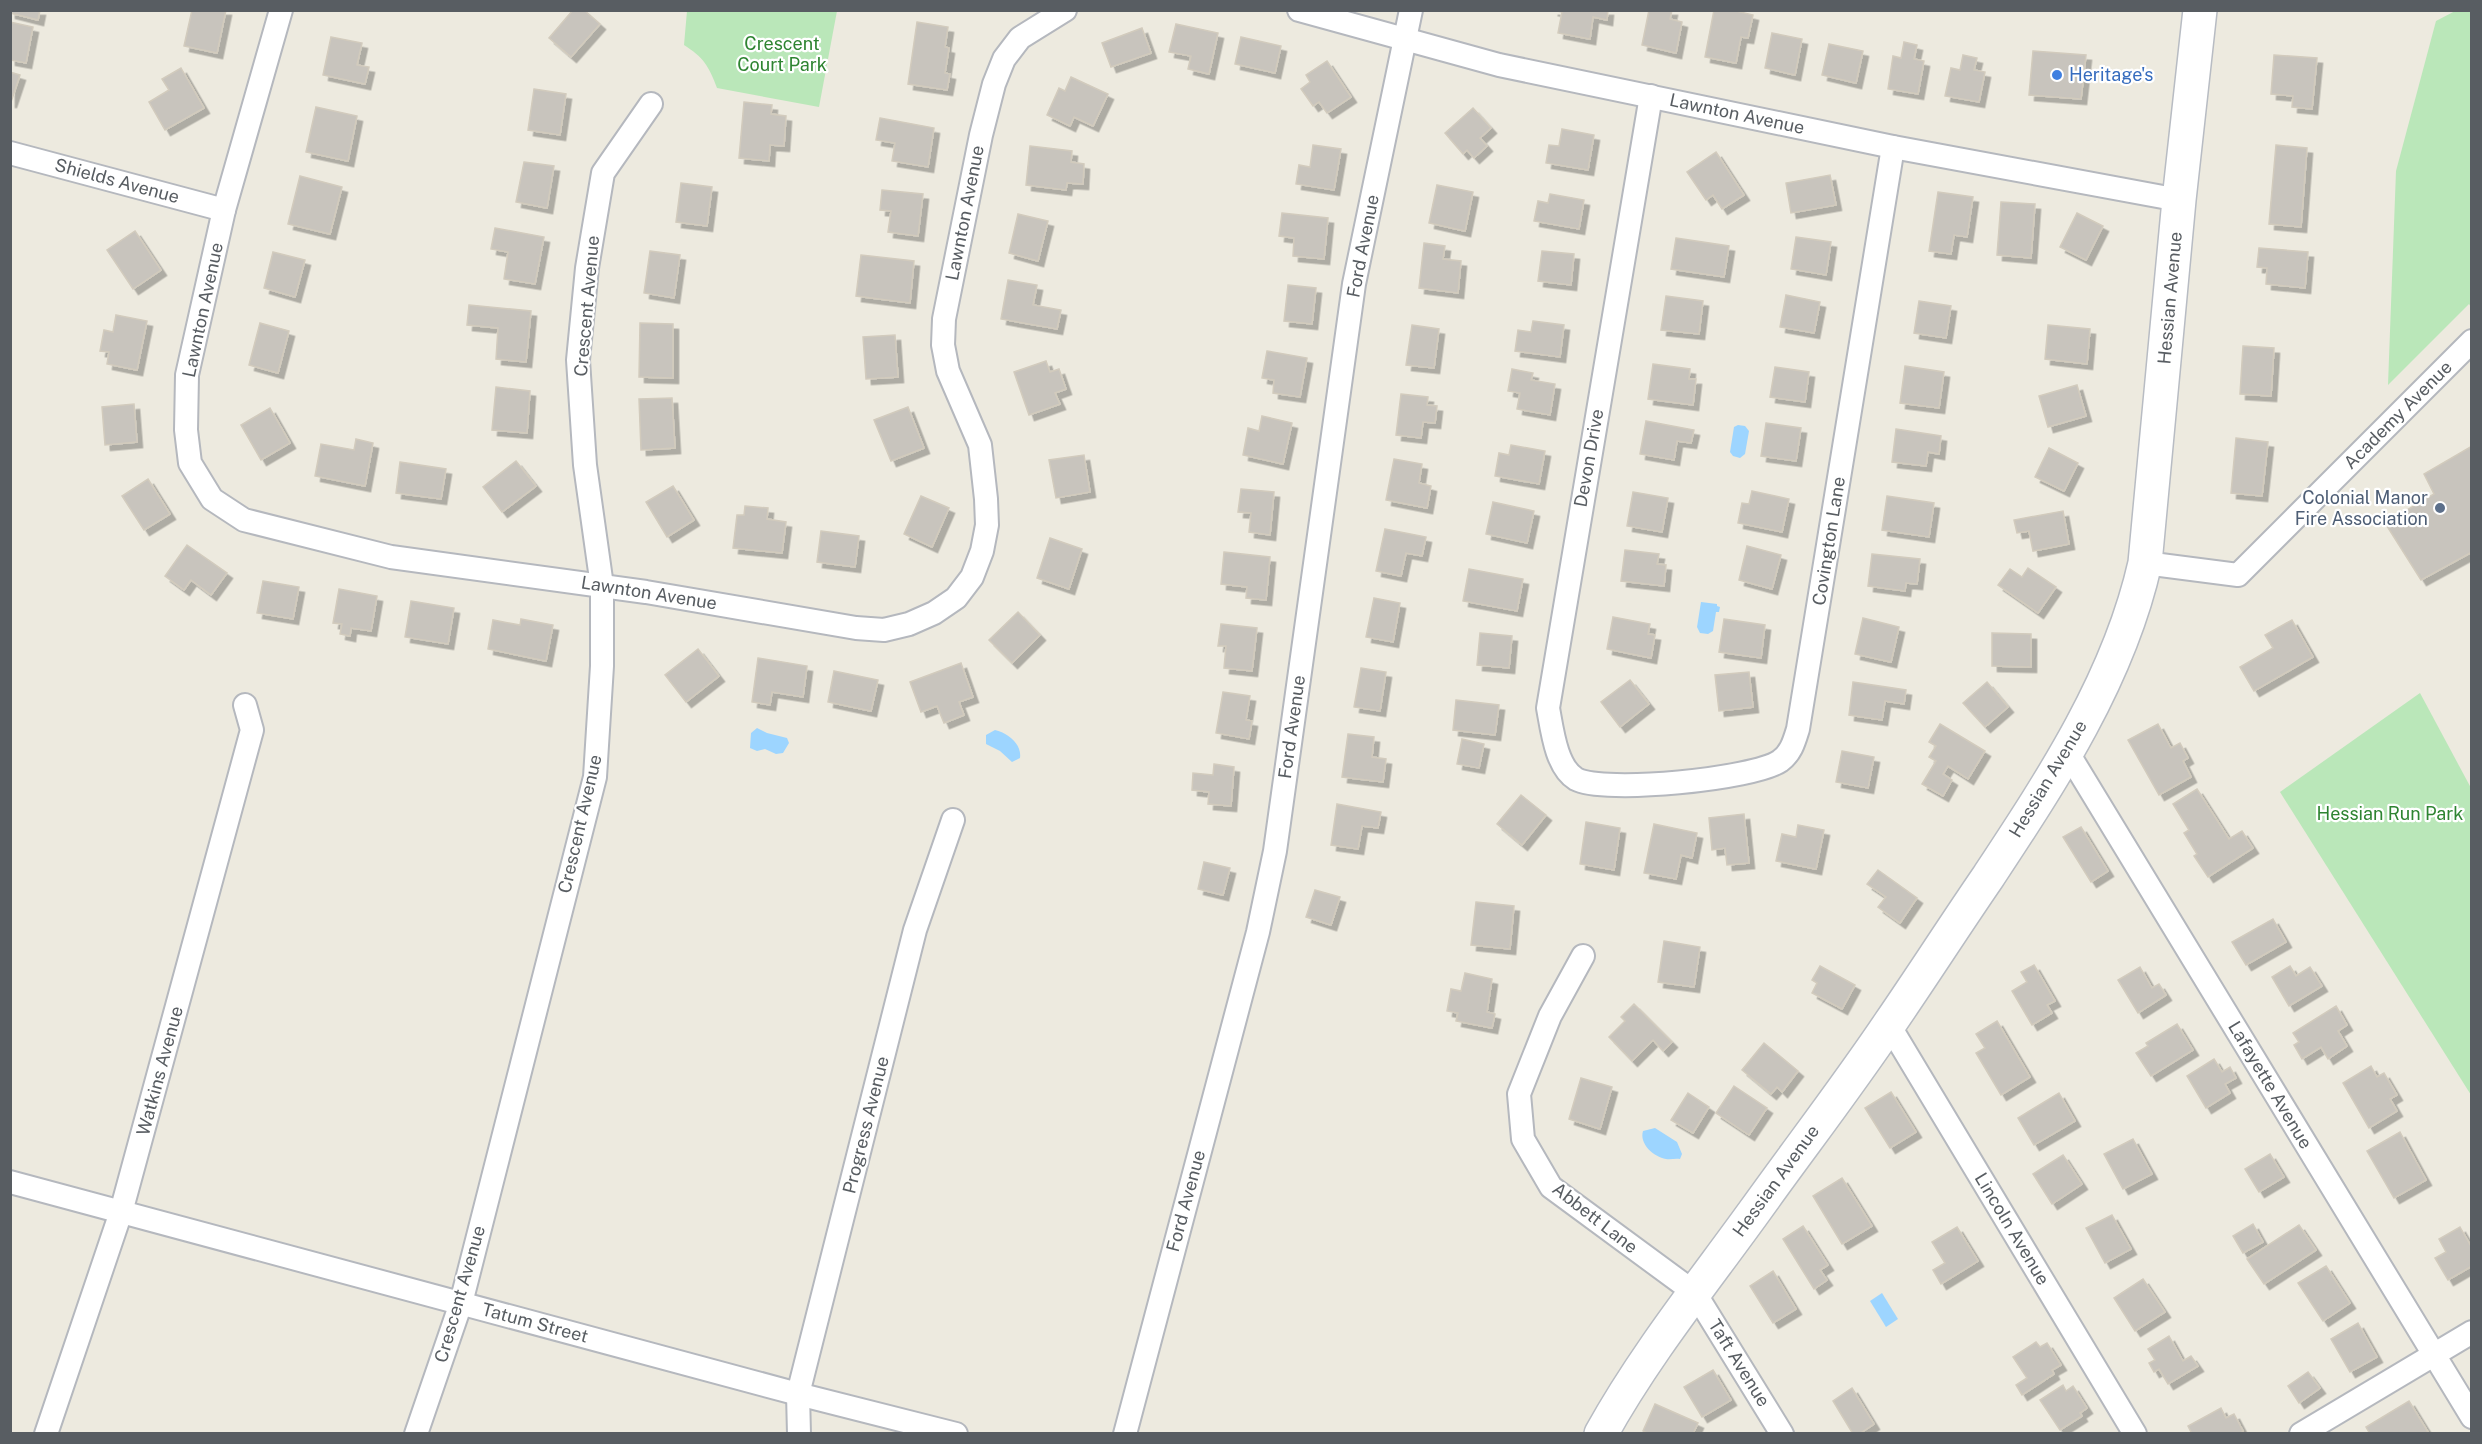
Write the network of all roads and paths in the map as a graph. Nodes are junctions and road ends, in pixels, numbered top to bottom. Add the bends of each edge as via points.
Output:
1 (281, 10) edge
2 (1065, 10) edge
3 (1299, 10) edge
4 (1411, 10) edge
5 (2200, 10) edge
6 (1404, 38) junction
7 (1651, 96) junction
8 (651, 104) dead end
9 (1893, 147) junction
10 (10, 153) edge
11 (2179, 200) junction
12 (224, 210) junction
13 (2472, 341) edge
14 (2145, 563) junction
15 (602, 586) junction
16 (245, 705) dead end
17 (2068, 753) junction
18 (1611, 785) joint
19 (952, 820) dead end
20 (1583, 956) dead end
21 (1889, 1025) junction
22 (10, 1182) edge
23 (121, 1212) junction
24 (1695, 1293) junction
25 (460, 1303) junction
26 (2472, 1332) edge
27 (2434, 1354) junction
28 (798, 1394) junction
29 (2472, 1417) edge
30 (46, 1434) edge
31 (416, 1434) edge
32 (799, 1434) edge
33 (956, 1434) edge
34 (1125, 1434) edge
35 (1601, 1434) edge
36 (1782, 1434) edge
37 (2135, 1434) edge
38 (2301, 1434) edge

1 - 12 street, Lawnton Avenue
2 - 15 street, Lawnton Avenue via 1020,38 1004,59 981,135 949,293 943,345 948,371 980,445 987,525 972,577 956,598 934,613 884,630
3 - 6 street, Lawnton Avenue
4 - 6 street, Ford Avenue
5 - 11 main road, Hessian Avenue
6 - 7 street, Lawnton Avenue via 1499,65
6 - 34 street, Ford Avenue via 1354,284 1275,851 1258,932
7 - 9 street, Lawnton Avenue
7 - 18 street, Devon Drive via 1548,708 1560,759 1575,778
8 - 15 street, Crescent Avenue via 603,173 587,268 578,360 585,465
9 - 11 street, Lawnton Avenue
9 - 18 street, Covington Lane via 1798,729 1791,751 1757,771 1654,784
10 - 12 street, Shields Avenue
11 - 14 main road, Hessian Avenue
12 - 15 street, Lawnton Avenue via 187,375 190,463 212,500 244,520 391,557
13 - 14 street, Academy Avenue via 2238,575
14 - 17 main road, Hessian Avenue via 2121,641
15 - 25 street, Crescent Avenue via 595,777
16 - 23 street, Watkins Avenue via 252,730
17 - 21 main road, Hessian Avenue
17 - 27 street, Lafayette Avenue
19 - 28 street, Progress Avenue via 915,930
20 - 24 street, Abbett Lane via 1550,1016 1519,1094 1523,1139 1551,1187
21 - 24 main road, Hessian Avenue
21 - 37 street, Lincoln Avenue
22 - 23 street, Tatum Street
23 - 25 street, Tatum Street
23 - 30 street, Watkins Avenue
24 - 35 main road, Hessian Avenue via 1616,1405
24 - 36 street, Taft Avenue
25 - 28 street, Tatum Street
25 - 31 street, Crescent Avenue
26 - 27 street
27 - 29 street, Lafayette Avenue
27 - 38 street
28 - 32 street, Progress Avenue
28 - 33 street, Tatum Street

